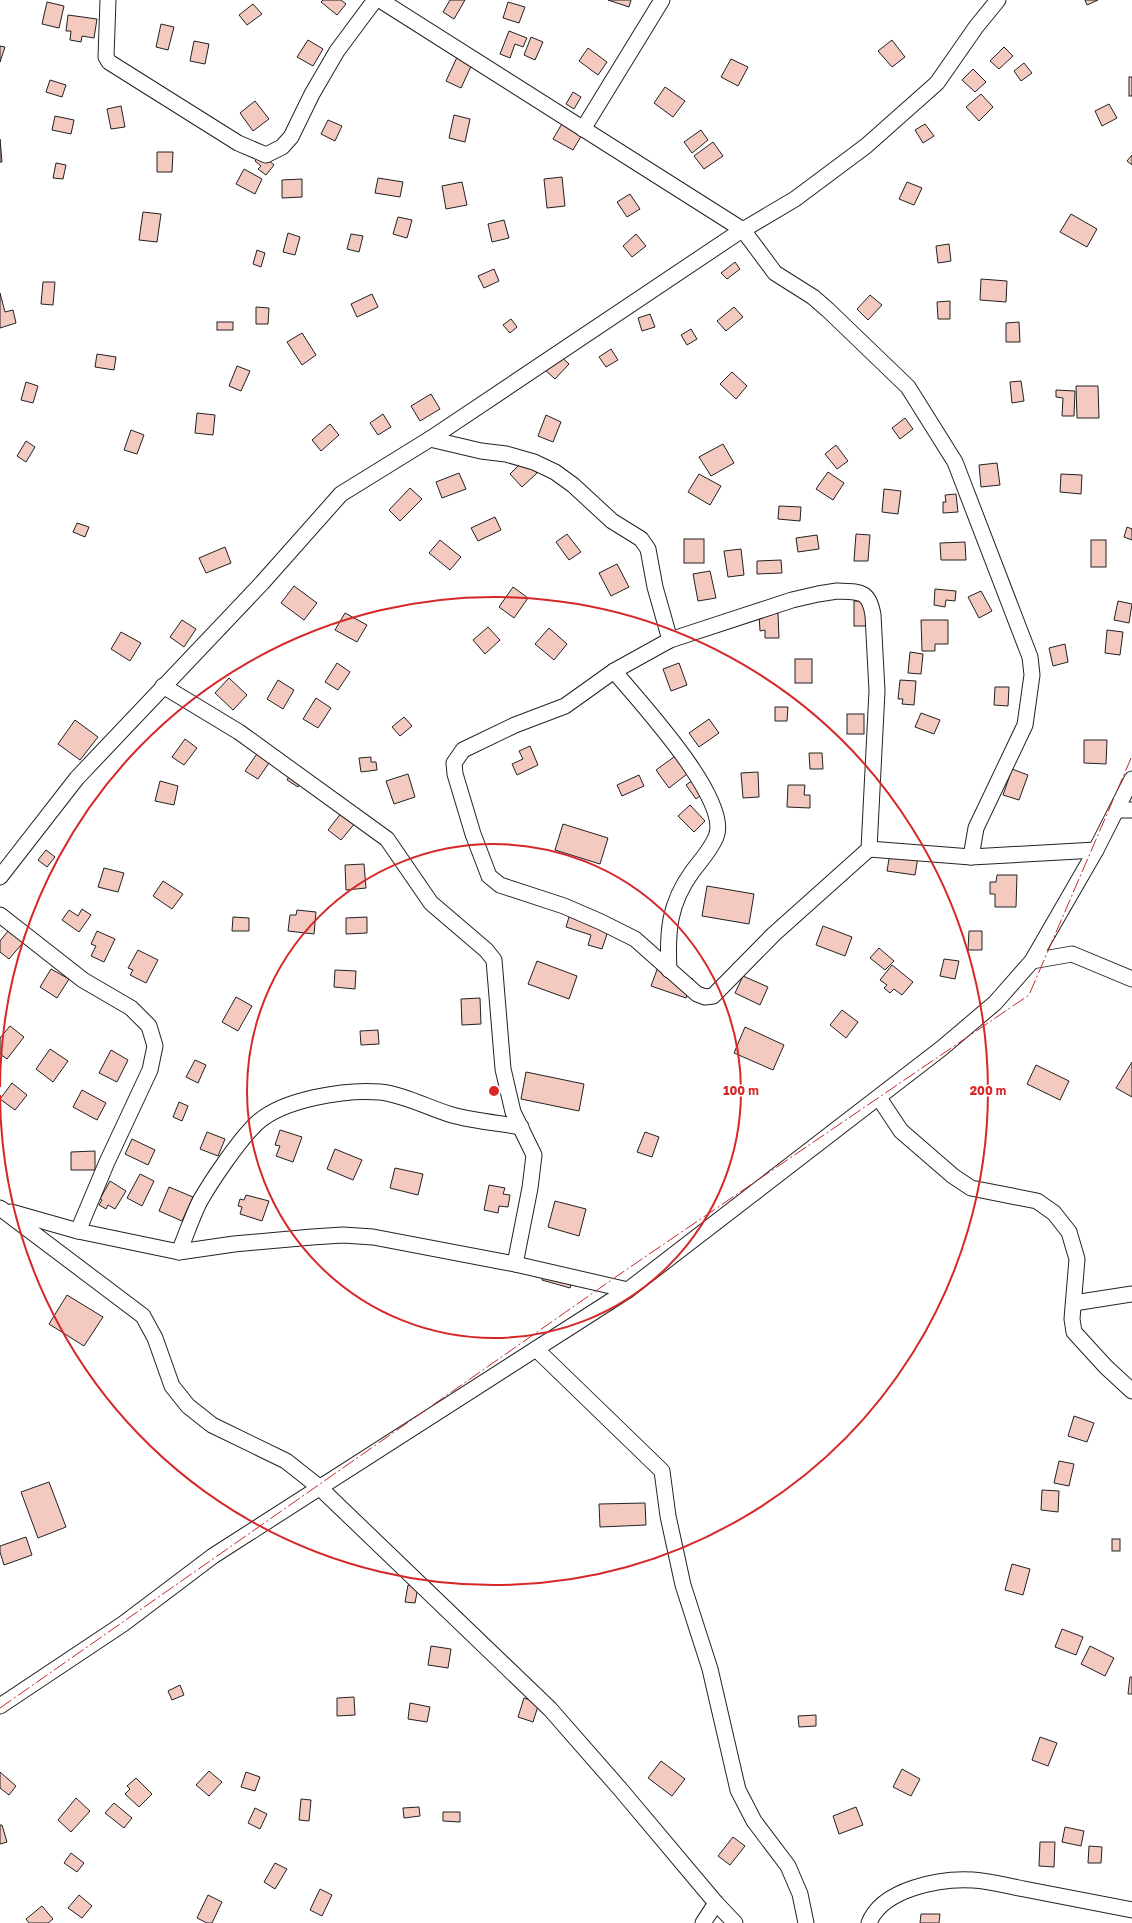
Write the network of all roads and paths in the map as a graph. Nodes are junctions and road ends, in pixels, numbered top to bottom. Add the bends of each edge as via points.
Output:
1 (108, 0) edge
2 (375, 0) edge
3 (380, 0) edge
4 (662, 0) edge
5 (998, 0) edge
6 (583, 129) junction
7 (743, 230) junction
8 (430, 439) junction
9 (670, 640) junction
10 (614, 671) junction
11 (163, 686) junction
12 (1132, 779) edge
13 (1117, 810) junction
14 (1132, 810) edge
15 (869, 849) junction
16 (1096, 850) junction
17 (971, 857) junction
18 (0, 877) edge
19 (0, 915) edge
20 (1032, 961) junction
21 (669, 970) junction
22 (1132, 979) edge
23 (880, 1098) junction
24 (520, 1127) junction
25 (1, 1209) edge
26 (78, 1231) junction
27 (179, 1252) junction
28 (515, 1264) junction
29 (628, 1290) junction
30 (1132, 1294) edge
31 (1074, 1303) junction
32 (536, 1349) junction
33 (1132, 1391) edge
34 (319, 1487) junction
35 (0, 1706) edge
36 (716, 1903) junction
37 (1132, 1910) edge
38 (702, 1923) edge
39 (735, 1923) edge
40 (806, 1923) edge
41 (869, 1923) edge

1 - 2 street via 106,57 109,62 238,143 266,155 282,147 291,137 336,51
3 - 6 street
4 - 6 street
5 - 7 street via 937,83 866,146 795,199
6 - 7 street
7 - 8 street
7 - 17 street via 775,274 813,297 908,388 955,462 1030,657 1032,675 1025,725 976,828
8 - 9 street via 534,462 555,472 573,485 612,522 641,539 648,549
8 - 11 street via 341,494 262,583
9 - 10 street
9 - 15 street via 818,594 837,591 860,592 866,596 871,603 873,615 877,691
10 - 21 street via 696,773 718,821 717,836 713,844 692,872 673,906 669,928
10 - 21 street via 565,706 515,725 463,750 454,763 455,774 472,834 489,876 494,881 511,890 564,906 601,922 634,939
11 - 18 street via 77,778
11 - 24 street via 239,732 387,840 431,903 486,950 494,960 503,1069 513,1112
12 - 13 street
13 - 14 street
13 - 16 street
15 - 17 street
15 - 21 street via 774,934 713,996 696,994
16 - 17 street
16 - 20 street
19 - 26 street via 83,980 131,1008 149,1026 155,1046 150,1070
20 - 22 street via 1072,954
20 - 23 street via 995,1003
23 - 29 street
23 - 31 street via 901,1131 953,1176 971,1188 1038,1202 1054,1213 1069,1232 1077,1259
24 - 27 street via 452,1115 404,1097 380,1092 344,1092 286,1106 257,1122 239,1144 200,1202
24 - 28 street via 534,1155
25 - 26 street
25 - 34 street via 143,1316 155,1338 172,1386 188,1406 212,1425 286,1461
26 - 27 street
27 - 28 street via 234,1244 343,1235 373,1237
28 - 29 street
29 - 32 street
30 - 31 street
31 - 33 street via 1074,1332
32 - 34 street
32 - 40 street via 662,1471 668,1516 683,1585 710,1669 738,1790 754,1821 788,1866 800,1894
34 - 35 street via 213,1556 123,1624
34 - 36 street via 550,1709
36 - 38 street
36 - 39 street
37 - 41 street via 973,1880 919,1886 897,1894 878,1909

